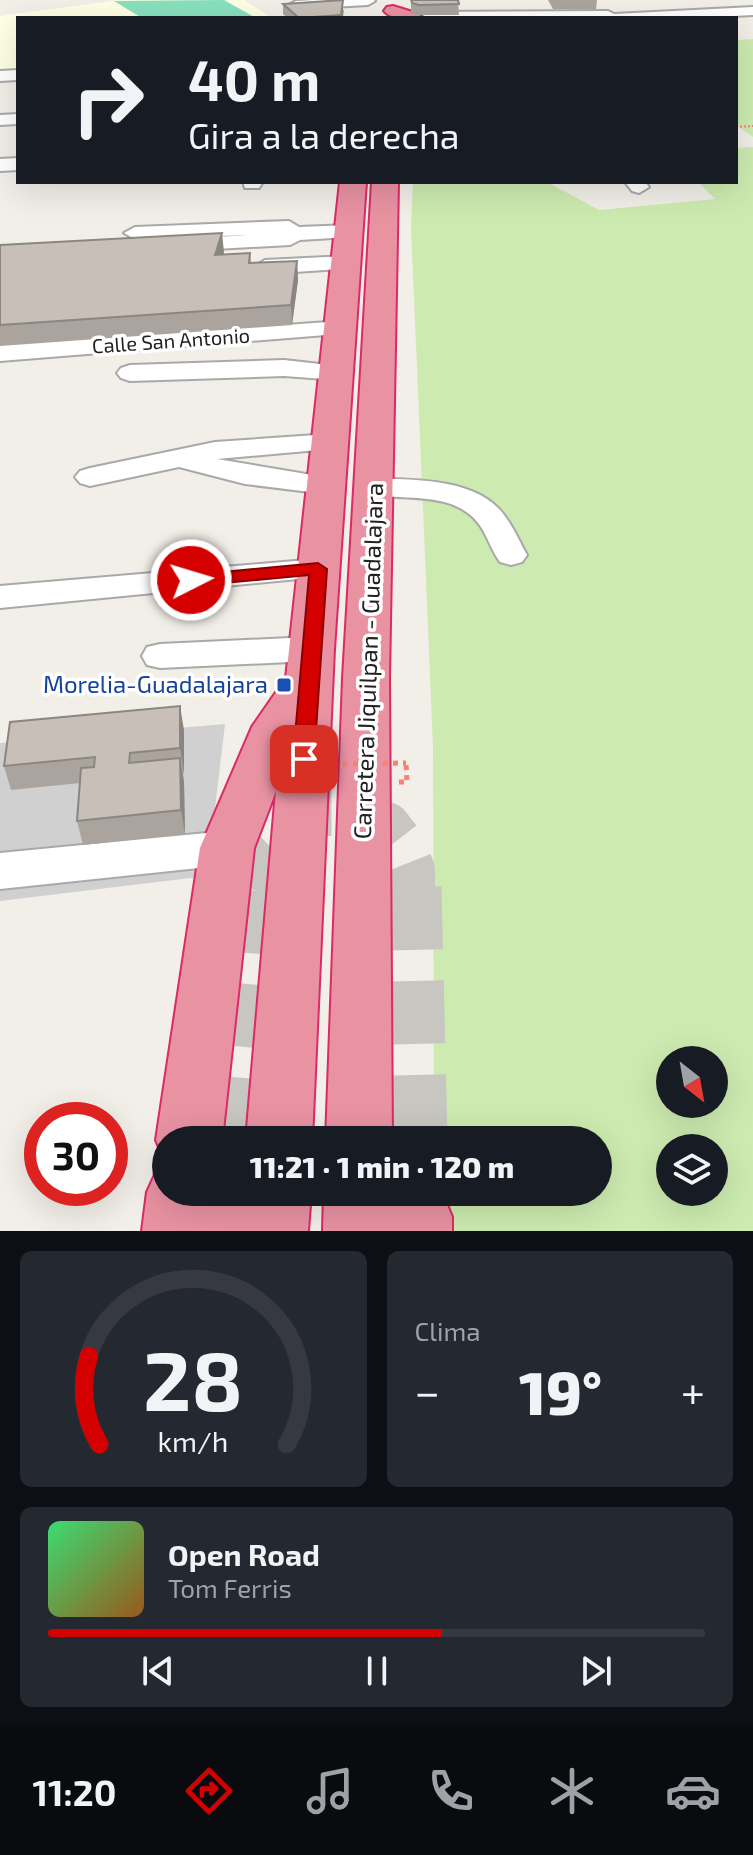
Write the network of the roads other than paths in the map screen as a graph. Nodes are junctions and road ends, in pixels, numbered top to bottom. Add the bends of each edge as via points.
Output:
1 (465, 0) edge
2 (537, 0) edge
3 (706, 0) edge
4 (287, 5) edge
5 (367, 6) edge
6 (394, 10) edge
7 (753, 11) edge
8 (608, 12) edge
9 (718, 13) junction
10 (549, 14) junction
11 (469, 15) junction
12 (417, 16) edge
13 (445, 16) edge
14 (487, 16) edge
15 (520, 16) edge
16 (658, 16) edge
17 (683, 16) edge
18 (353, 184) edge
19 (385, 184) edge
20 (135, 240) edge
21 (348, 247) junction
22 (265, 267) edge
23 (340, 350) junction
24 (0, 353) edge
25 (130, 373) dead end
26 (184, 460) junction
27 (328, 464) junction
28 (90, 477) dead end
29 (373, 487) junction
30 (511, 555) dead end
31 (318, 569) junction
32 (0, 597) edge
33 (160, 656) dead end
34 (310, 664) junction
35 (227, 848) junction
36 (0, 871) edge
37 (191, 1126) edge
38 (280, 1126) edge
39 (359, 1126) edge

1 - 11 street
2 - 10 street
3 - 9 street
4 - 5 street
6 - 12 highway
7 - 9 street
8 - 10 street
8 - 16 street
9 - 17 street
10 - 15 street
11 - 13 street
11 - 14 street
18 - 21 highway, Carretera Jiquilpan - Guadalajara
19 - 29 highway, Carretera Jiquilpan - Guadalajara
20 - 21 street via 290,239 291,234
21 - 22 street
21 - 23 highway, Carretera Jiquilpan - Guadalajara
23 - 24 street, Calle San Antonio
23 - 25 street via 284,368
23 - 27 highway, Carretera Jiquilpan - Guadalajara
26 - 27 street via 215,451
26 - 27 street via 245,475
26 - 28 street
27 - 31 highway, Carretera Jiquilpan - Guadalajara
29 - 30 street via 464,499 487,514
29 - 39 highway, Carretera Jiquilpan - Guadalajara
31 - 32 street
31 - 34 highway, Carretera Jiquilpan - Guadalajara
33 - 34 street
34 - 35 highway via 276,727
34 - 38 highway, Carretera Jiquilpan - Guadalajara
35 - 36 street
35 - 37 highway

